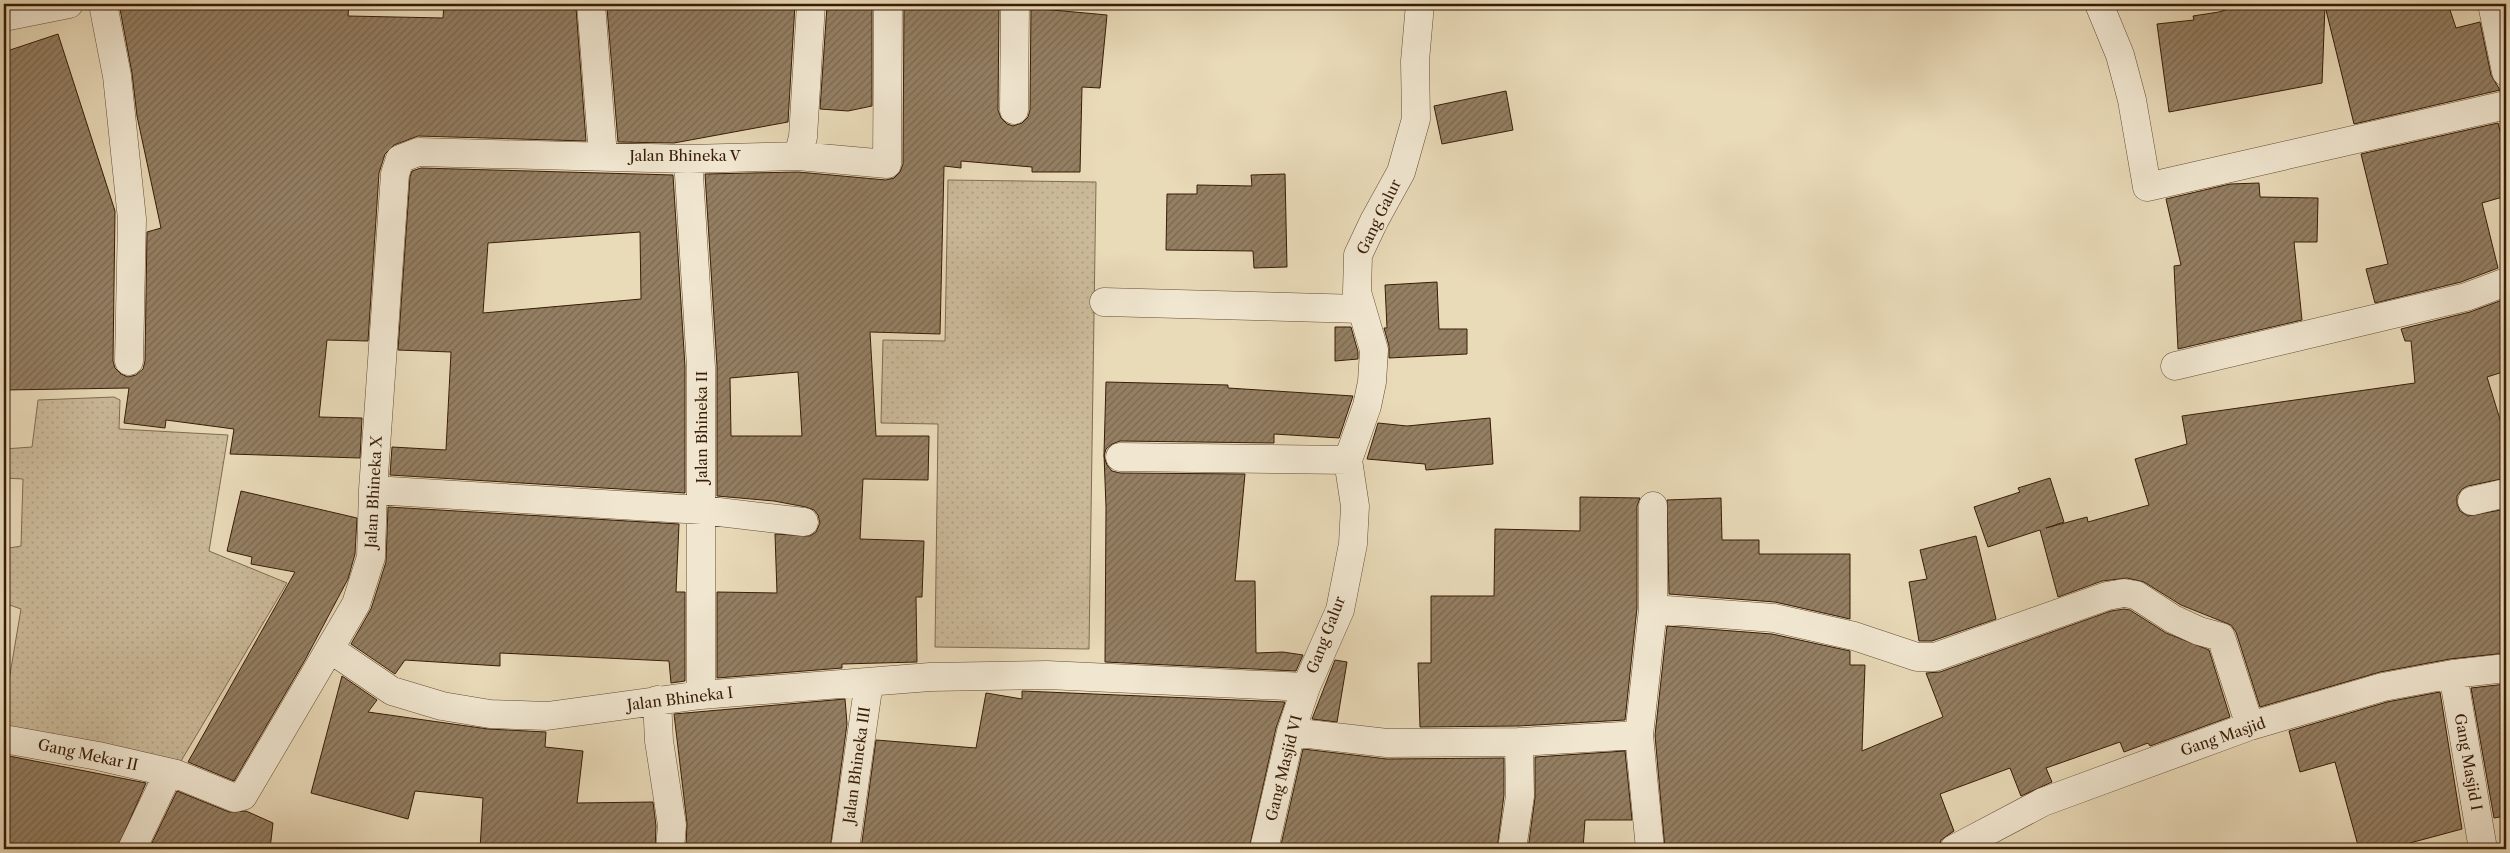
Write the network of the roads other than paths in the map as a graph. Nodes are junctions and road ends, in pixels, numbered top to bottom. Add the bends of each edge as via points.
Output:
1 (69, 4) edge
2 (103, 4) edge
3 (590, 4) edge
4 (811, 4) edge
5 (888, 4) edge
6 (1016, 4) edge
7 (1420, 4) edge
8 (2099, 4) edge
9 (2492, 4) edge
10 (4, 17) edge
11 (2506, 72) edge
12 (2506, 104) edge
13 (1014, 110) dead end
14 (418, 152) joint
15 (603, 156) junction
16 (798, 156) junction
17 (688, 159) junction
18 (2506, 282) edge
19 (1104, 302) dead end
20 (1361, 309) junction
21 (128, 361) dead end
22 (2175, 366) dead end
23 (1120, 457) dead end
24 (1348, 460) junction
25 (373, 490) junction
26 (2506, 493) edge
27 (2472, 501) dead end
28 (1653, 506) dead end
29 (702, 510) junction
30 (804, 522) dead end
31 (1653, 609) junction
32 (330, 649) junction
33 (2506, 668) edge
34 (2454, 674) junction
35 (869, 682) junction
36 (1306, 687) junction
37 (701, 695) junction
38 (657, 700) junction
39 (2250, 726) junction
40 (1291, 732) junction
41 (1639, 735) junction
42 (4, 739) edge
43 (1519, 742) junction
44 (171, 774) junction
45 (132, 849) edge
46 (670, 849) edge
47 (845, 849) edge
48 (1264, 849) edge
49 (1512, 849) edge
50 (1650, 849) edge
51 (1954, 849) edge
52 (2484, 849) edge

1 - 10 street
2 - 21 street via 117,76 132,219
3 - 15 street
4 - 16 street via 803,137
5 - 16 street, Jalan Bhineka V via 887,164
6 - 13 street
7 - 20 street, Gang Galur via 1415,61 1416,119 1400,172 1358,255 1356,275
8 - 12 street via 2123,64 2147,187
9 - 11 street
14 - 15 street, Jalan Bhineka V
14 - 25 street, Jalan Bhineka X via 400,159 395,174
15 - 17 street, Jalan Bhineka V
16 - 17 street, Jalan Bhineka V
17 - 29 street, Jalan Bhineka II via 702,367
18 - 22 street via 2466,297
19 - 20 street
20 - 24 street, Gang Galur via 1374,350 1372,382
23 - 24 street
24 - 36 street, Gang Galur via 1354,506 1353,544 1340,610
25 - 29 street
25 - 32 street, Jalan Bhineka X via 371,557 356,604
26 - 27 street
28 - 31 street
29 - 30 street
29 - 37 street, Jalan Bhineka II
31 - 39 street via 1774,618 1854,636 1917,657 1935,657 2107,596 2136,595 2173,619 2221,637
31 - 41 street
32 - 38 street, Jalan Bhineka I via 392,691 442,706 490,714 547,716
32 - 44 street, Jalan Bhineka X via 243,796 235,798
33 - 34 street, Gang Masjid
34 - 39 street, Gang Masjid via 2383,687
34 - 52 street, Gang Masjid I
35 - 36 street, Jalan Bhineka I via 930,677 1047,675
35 - 37 street, Jalan Bhineka I
35 - 47 street, Jalan Bhineka III
36 - 40 street, Gang Masjid VI
37 - 38 street, Jalan Bhineka I
38 - 46 street via 672,825
39 - 51 street, Gang Masjid via 2043,802
40 - 43 street via 1387,743
40 - 48 street, Gang Masjid VI
41 - 43 street
41 - 50 street
42 - 44 street, Gang Mekar II via 98,756
43 - 49 street via 1520,796
44 - 45 street via 167,776

